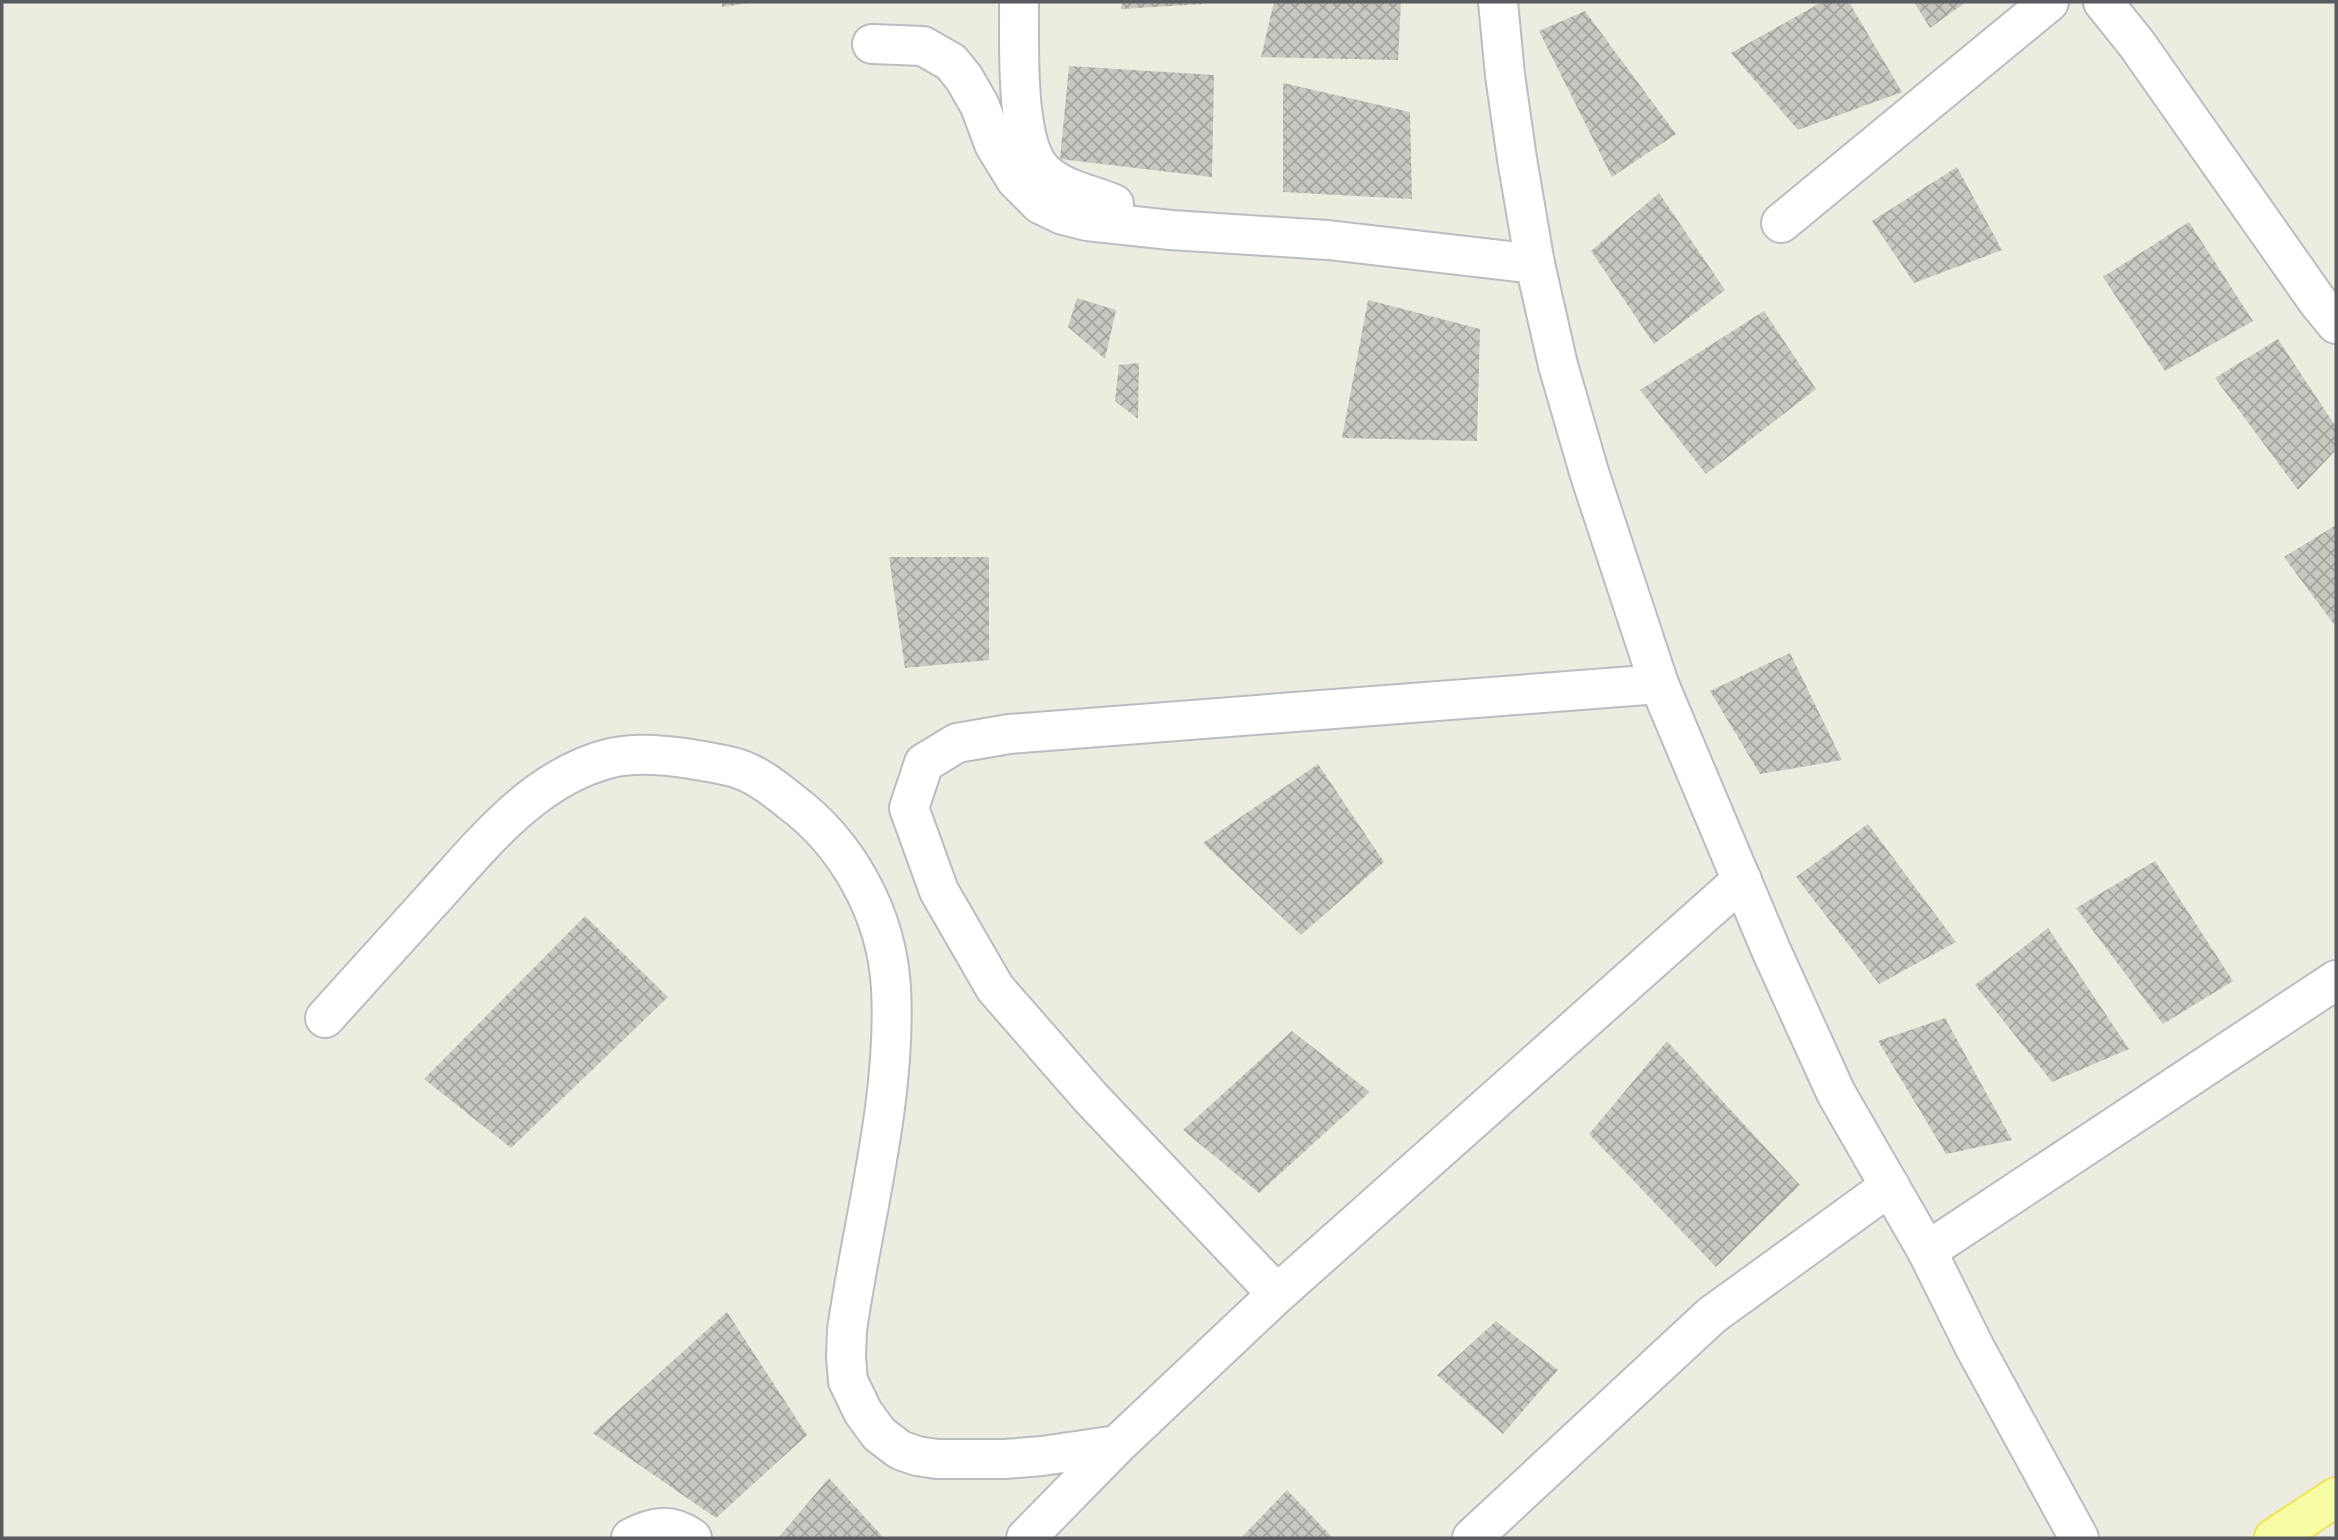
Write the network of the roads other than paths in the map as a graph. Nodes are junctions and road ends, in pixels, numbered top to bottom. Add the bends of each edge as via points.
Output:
1 (1019, 2) edge
2 (1498, 2) edge
3 (2049, 2) edge
4 (2103, 2) edge
5 (872, 44) dead end
6 (1781, 223) dead end
7 (1171, 230) junction
8 (1535, 264) junction
9 (2336, 324) edge
10 (1659, 684) junction
11 (1742, 880) junction
12 (2336, 980) edge
13 (325, 1018) dead end
14 (1890, 1186) junction
15 (1927, 1251) junction
16 (1277, 1294) junction
17 (1117, 1445) junction
18 (2336, 1497) edge
19 (2078, 1537) edge
20 (631, 1538) edge
21 (692, 1538) edge
22 (1027, 1538) edge
23 (1472, 1538) edge
24 (2274, 1538) edge

1 - 7 street via 1022,107 1034,158 1043,173 1076,192
2 - 8 street via 1506,87
3 - 6 street
4 - 9 street
5 - 7 street via 923,46 951,62 980,106 1008,168 1040,204 1087,221
7 - 8 street via 1328,240
8 - 10 street via 1589,472
10 - 11 street
10 - 16 street via 1009,734 957,743 924,764 909,808 939,891 995,988 1091,1098
11 - 14 street via 1836,1093
11 - 16 street
12 - 15 street
13 - 17 street via 488,838 522,804 546,788 579,769 612,758 676,757 741,769 801,808 855,870 882,940 891,985 883,1124 847,1329 848,1381 863,1412 879,1434 900,1450 937,1459 1042,1456
14 - 15 street
14 - 23 street via 1712,1315
15 - 19 street
16 - 17 street
17 - 22 street
18 - 24 main road
20 - 21 street via 663,1527

